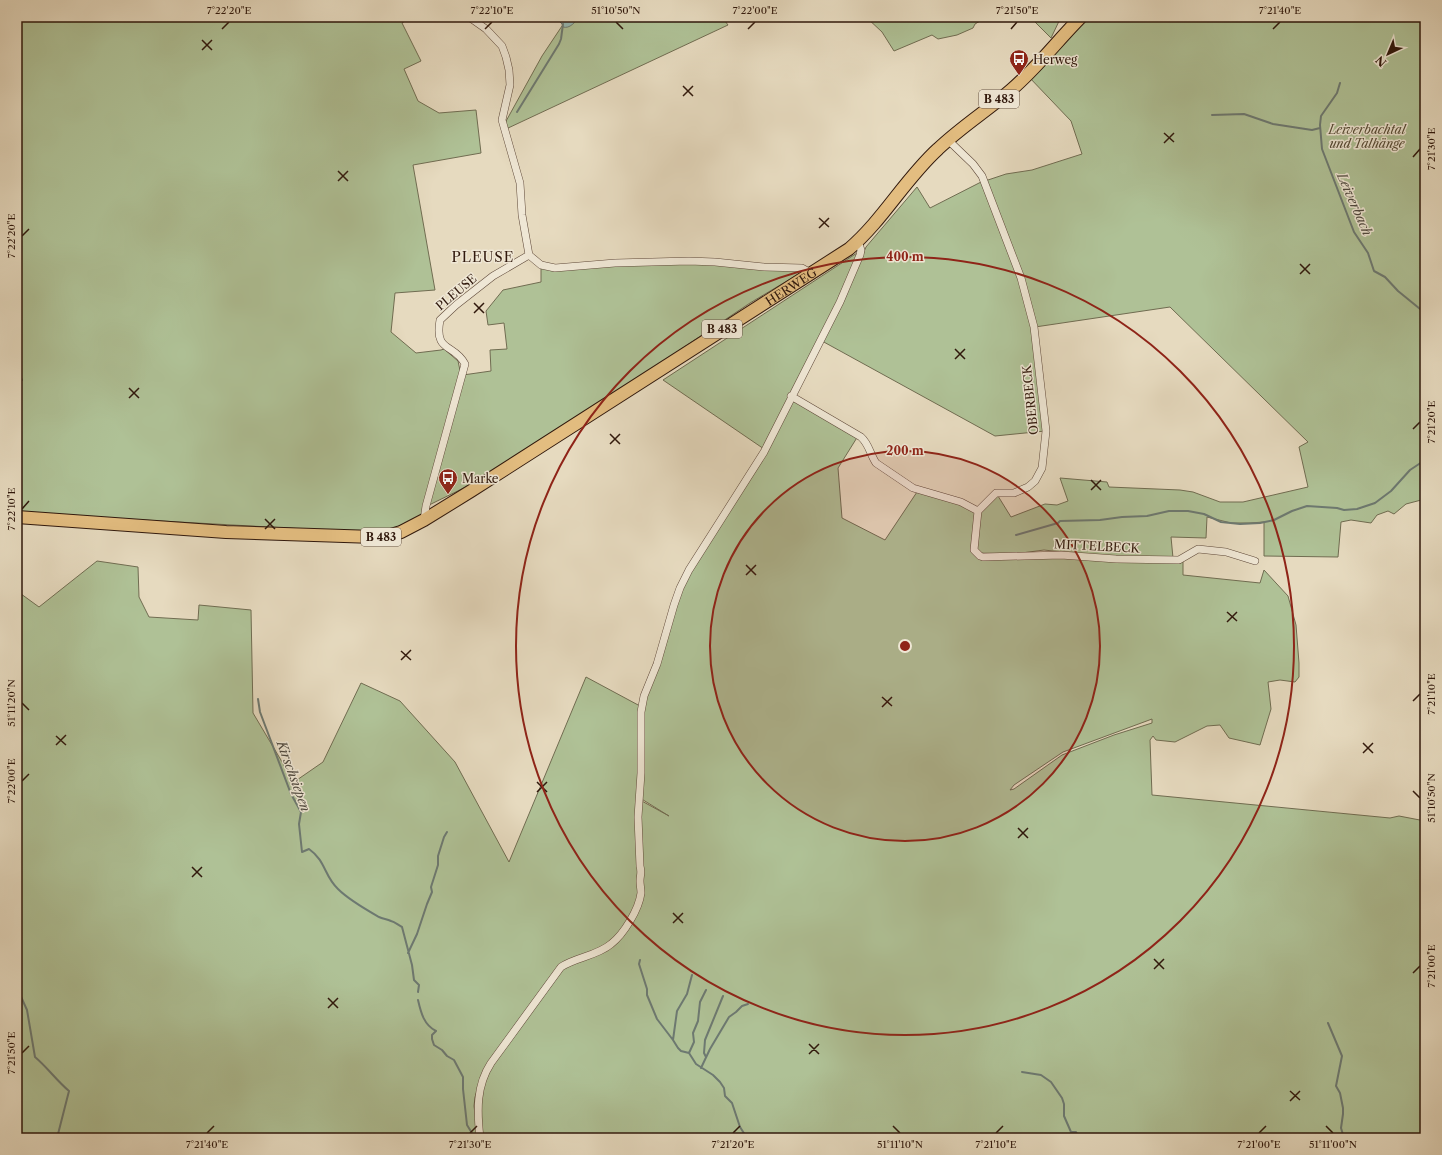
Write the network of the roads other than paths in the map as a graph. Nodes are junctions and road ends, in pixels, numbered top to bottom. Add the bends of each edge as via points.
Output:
1 (469, 17) edge
2 (1081, 17) edge
3 (948, 140) junction
4 (858, 241) junction
5 (529, 255) junction
6 (810, 273) junction
7 (791, 396) junction
8 (978, 511) junction
9 (17, 517) edge
10 (424, 520) junction
11 (1255, 561) dead end
12 (480, 1138) edge

1 - 5 street via 486,29 502,46 509,70 510,85 502,120 520,183
2 - 3 main road, HERWEG / B 483 via 1017,85
3 - 4 main road, HERWEG / B 483 via 925,161
3 - 8 street, OBERBECK via 982,176 1021,278 1034,327 1046,431 1042,468 1035,481 1028,488 1019,491 996,493
4 - 6 main road, HERWEG / B 483
4 - 7 street via 861,252 849,283
5 - 6 street via 541,266 555,268 689,261 802,268
5 - 10 street, PLEUSE via 493,276 440,320 440,340 465,364
6 - 10 main road, HERWEG / B 483
7 - 8 street via 861,437 876,463 913,488 961,502
7 - 12 street via 760,459 685,579 644,696 641,712 642,773 638,816 642,873 638,906 630,921 611,944 561,967 491,1063 480,1087
8 - 11 street, MITTELBECK via 974,550 980,556 1061,555 1179,560 1198,549 1226,552
9 - 10 main road, B 483 via 226,532 358,537 392,535

